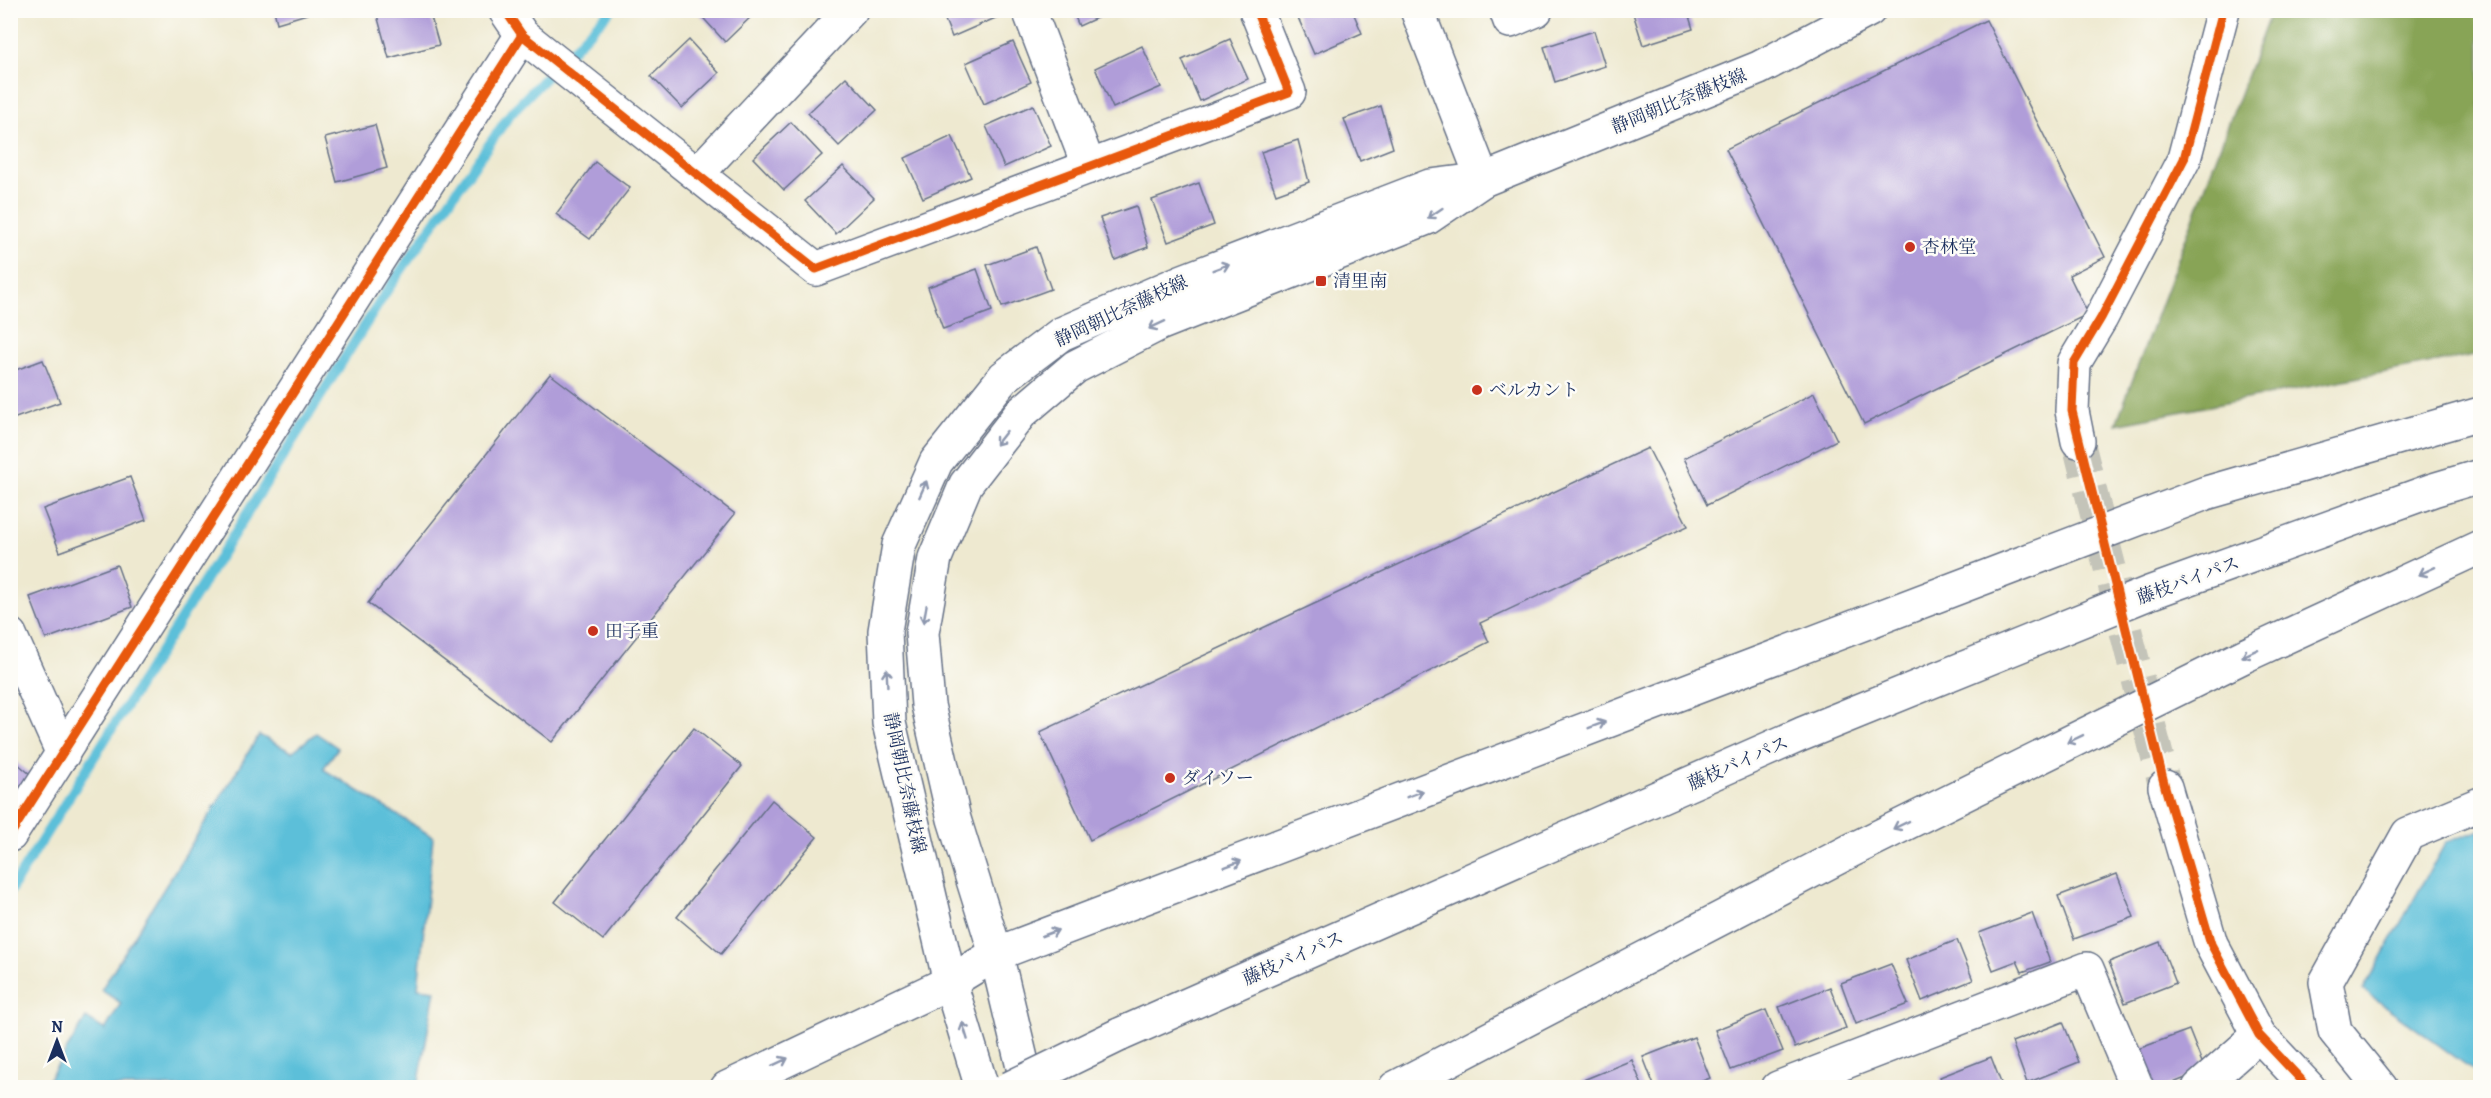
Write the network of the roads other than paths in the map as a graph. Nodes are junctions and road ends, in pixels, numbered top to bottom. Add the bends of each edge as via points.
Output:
1 (851, 10) edge
2 (1029, 10) edge
3 (1256, 10) edge
4 (1417, 10) edge
5 (1506, 10) edge
6 (1536, 10) edge
7 (1869, 10) edge
8 (2223, 10) edge
9 (514, 23) edge
10 (1089, 167) junction
11 (697, 174) junction
12 (1483, 180) junction
13 (2481, 414) edge
14 (2078, 441) tunnel mouth
15 (2481, 476) edge
16 (2481, 547) edge
17 (10, 635) edge
18 (63, 753) junction
19 (2165, 787) tunnel mouth
20 (2481, 804) edge
21 (10, 835) edge
22 (996, 954) junction
23 (950, 982) junction
24 (2259, 1035) junction
25 (727, 1088) edge
26 (982, 1088) edge
27 (1010, 1088) edge
28 (1028, 1088) edge
29 (1395, 1088) edge
30 (1778, 1088) edge
31 (2137, 1088) edge
32 (2199, 1088) edge
33 (2309, 1088) edge
34 (2381, 1088) edge

1 - 11 main road
2 - 10 main road
3 - 10 main road via 1289,92
4 - 12 main road
5 - 6 main road via 1510,21
7 - 12 main road, 静岡朝比奈藤枝線 via 1759,68
8 - 14 main road via 2184,159 2074,363 2072,411
9 - 11 main road
9 - 18 main road
10 - 11 main road via 816,269
12 -> 22 main road, 静岡朝比奈藤枝線 via 1427,218 1159,324 1075,367 1021,413 966,484 935,558 922,633 928,705 951,808
23 -> 12 main road, 静岡朝比奈藤枝線 via 890,723 885,632 899,544 936,462 1004,377 1061,334 1183,281 1430,186
22 -> 13 main road via 2206,493
15 - 27 main road, 藤枝バイパス, bridge via 2149,593 1802,734 1119,1035
16 -> 29 main road via 2244,656 1852,850
17 - 18 main road
18 - 21 main road
19 - 24 main road via 2211,944
20 - 34 main road via 2408,834 2326,982 2335,1031
22 - 23 main road
22 - 28 main road, 静岡朝比奈藤枝線
25 -> 23 main road
26 -> 23 main road, 静岡朝比奈藤枝線
24 - 32 main road
24 - 33 main road
30 - 31 main road via 2087,969

